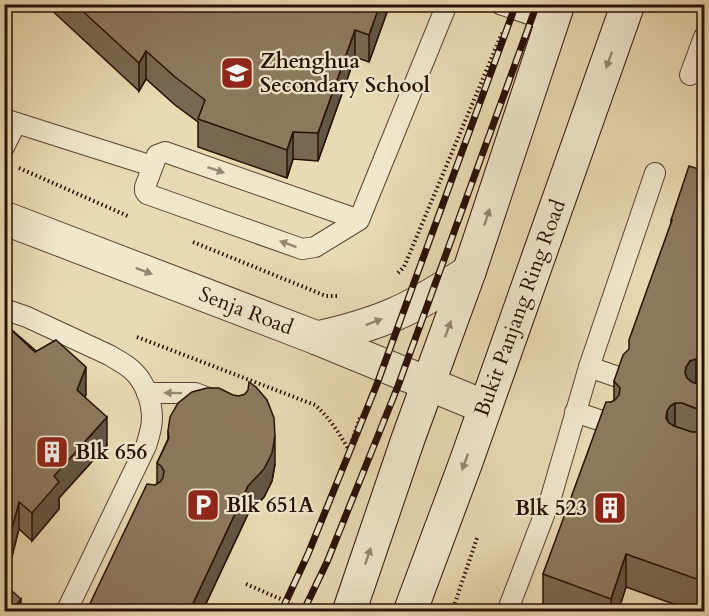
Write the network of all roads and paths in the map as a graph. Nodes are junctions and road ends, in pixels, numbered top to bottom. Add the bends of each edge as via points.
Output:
1 (447, 4) edge
2 (500, 4) edge
3 (628, 4) edge
4 (555, 13) edge
5 (705, 37) edge
6 (690, 75) dead end
7 (10, 121) edge
8 (4, 147) edge
9 (152, 166) junction
10 (655, 173) dead end
11 (4, 218) edge
12 (359, 220) junction
13 (469, 272) junction
14 (4, 309) edge
15 (126, 333) dead end
16 (318, 338) junction
17 (589, 367) junction
18 (618, 377) edge
19 (429, 385) junction
20 (147, 393) junction
21 (485, 407) junction
22 (230, 408) edge
23 (575, 412) junction
24 (360, 418) dead end
25 (608, 423) edge
26 (246, 584) dead end
27 (292, 604) dead end
28 (66, 612) edge
29 (349, 612) edge
30 (410, 612) edge
31 (507, 612) edge

1 - 12 lane
2 - 4 lane
3 -> 21 main road, Bukit Panjang Ring Road
13 -> 4 main road
5 - 6 lane
7 - 8 lane
7 - 9 lane
9 -> 12 lane via 157,155 165,152
12 -> 9 lane via 315,247 302,249 147,194 145,187
10 - 17 lane
11 -> 16 main road, Senja Road
16 -> 13 main road via 395,314
19 -> 13 main road
14 - 20 lane via 110,355 133,371
15 - 24 path via 315,405 349,450
16 - 19 main road, Senja Road
17 - 18 lane
17 - 23 lane
19 - 21 main road, Senja Road
29 -> 19 main road
22 -> 20 lane via 195,393
20 - 28 lane via 152,418 133,495
21 -> 30 main road, Bukit Panjang Ring Road
23 - 25 lane
23 - 31 lane via 551,497
26 - 27 path

